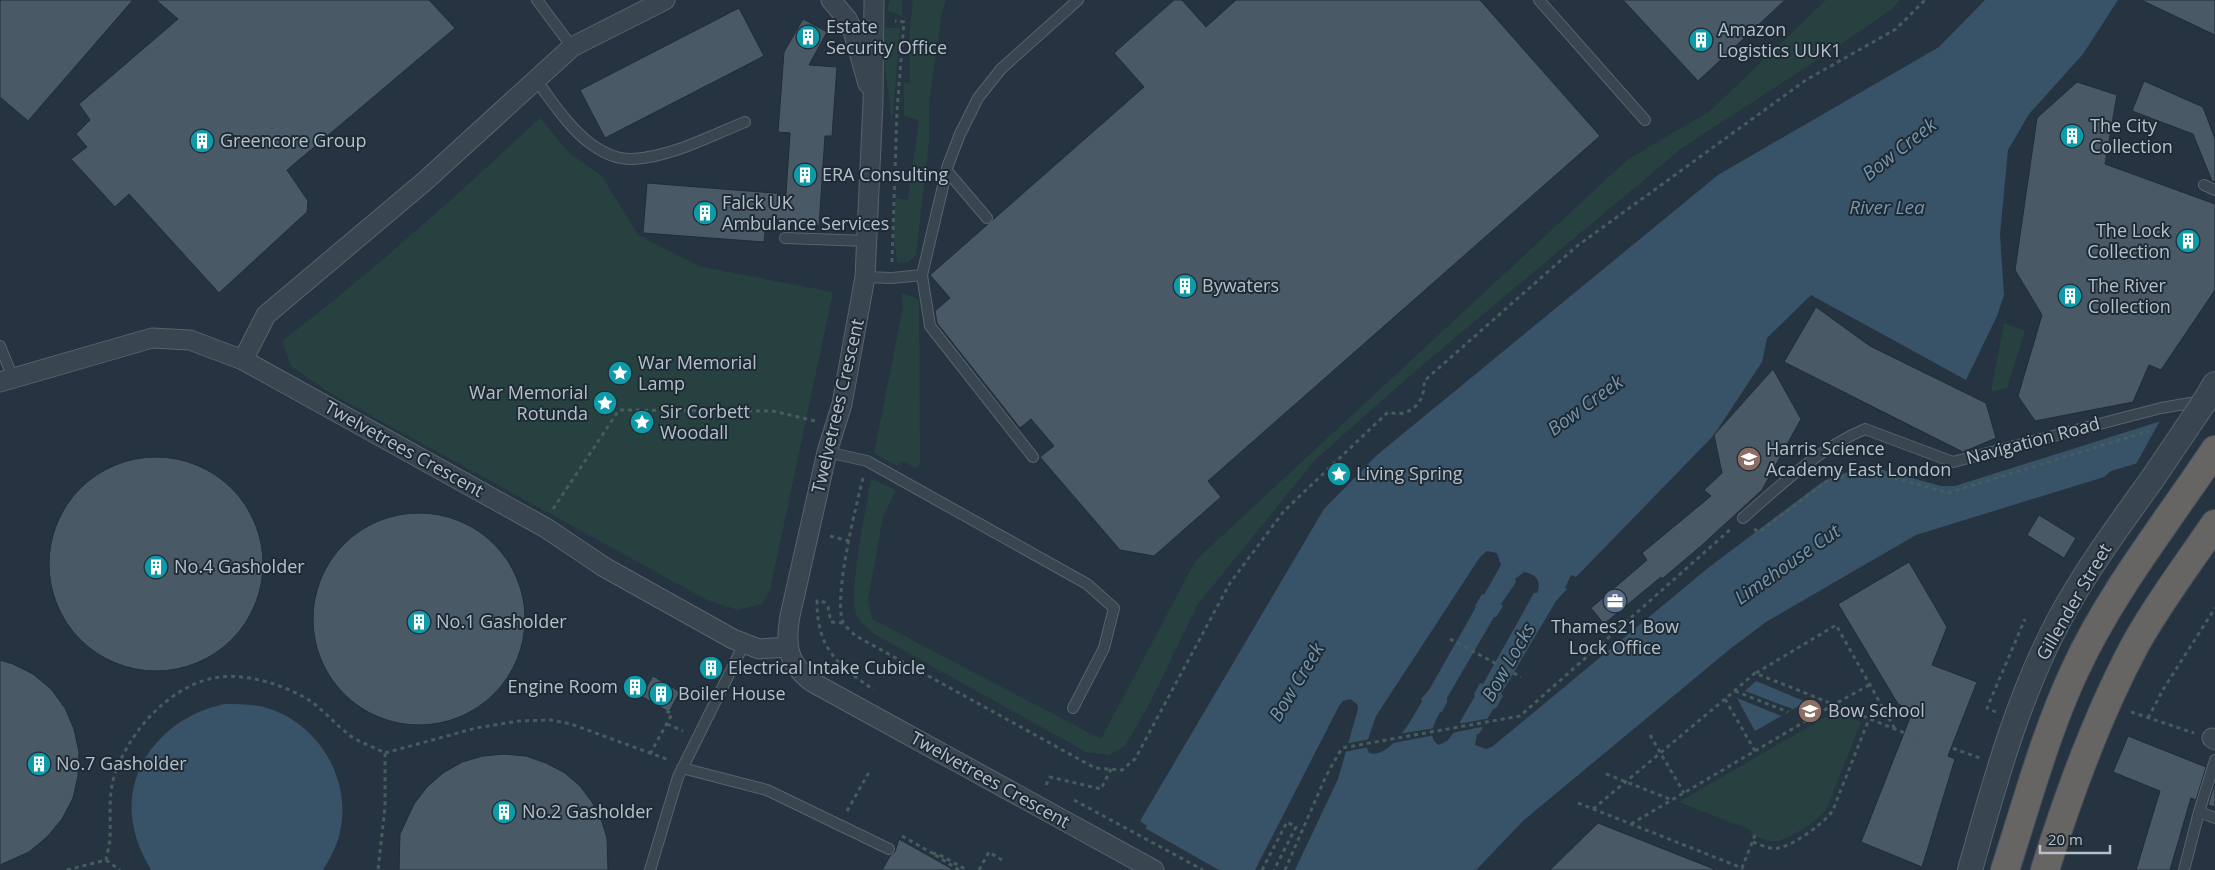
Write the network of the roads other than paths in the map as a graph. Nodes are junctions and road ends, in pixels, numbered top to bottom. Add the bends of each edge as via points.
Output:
1 (537, 0) edge
2 (665, 0) edge
3 (831, 0) edge
4 (874, 0) edge
5 (1078, 0) edge
6 (1539, 0) edge
7 (572, 47) junction
8 (536, 80) junction
9 (874, 102) junction
10 (1646, 120) dead end
11 (745, 122) dead end
12 (947, 171) junction
13 (2204, 185) dead end
14 (2215, 190) edge
15 (987, 218) dead end
16 (785, 238) dead end
17 (867, 241) junction
18 (922, 275) junction
19 (865, 277) junction
20 (0, 346) edge
21 (243, 360) junction
22 (6, 380) edge
23 (2208, 396) edge
24 (827, 452) junction
25 (1033, 457) dead end
26 (2209, 460) edge
27 (1743, 518) road end
28 (2215, 524) edge
29 (744, 644) junction
30 (788, 647) junction
31 (1073, 708) dead end
32 (2215, 760) edge
33 (683, 766) junction
34 (2199, 812) junction
35 (2215, 818) edge
36 (889, 849) road end
37 (650, 870) edge
38 (1154, 870) edge
39 (1970, 870) edge
40 (2005, 870) edge
41 (2045, 870) edge
42 (2184, 870) edge

1 - 7 lane
2 - 7 street
3 - 9 street, Twelvetrees Crescent via 853,31
4 - 9 street, Twelvetrees Crescent
5 - 12 lane via 1001,69 983,91 960,134
6 - 10 lane
7 - 8 street
8 - 11 lane via 590,144 610,155 631,160 661,155
8 - 21 street via 425,181 266,315
9 - 17 street, Twelvetrees Crescent
12 - 15 lane
12 - 18 lane
13 - 14 lane
16 - 17 lane
17 - 19 street, Twelvetrees Crescent
18 - 19 lane
18 - 25 lane via 930,326
19 - 24 street, Twelvetrees Crescent via 842,404
20 - 22 lane
21 - 22 street, Twelvetrees Crescent via 190,340 152,338
21 - 29 street, Twelvetrees Crescent via 546,528 604,567
23 - 27 lane, Navigation Road via 1953,462 1865,429 1842,439 1779,486
23 - 39 street, Gillender Street, bridge via 2059,620 2012,730
24 - 30 street, Twelvetrees Crescent via 790,616
24 - 31 lane via 866,461 901,479 1088,584 1114,608 1104,648
26 - 40 highway via 2106,612 2075,670 2051,728
28 - 41 highway via 2136,643 2104,705
29 - 30 street, Twelvetrees Crescent via 758,649
29 - 33 lane
30 - 38 street, Twelvetrees Crescent via 796,666 812,682
32 - 34 lane
33 - 36 lane via 767,790
33 - 37 lane
34 - 35 lane
34 - 42 lane

